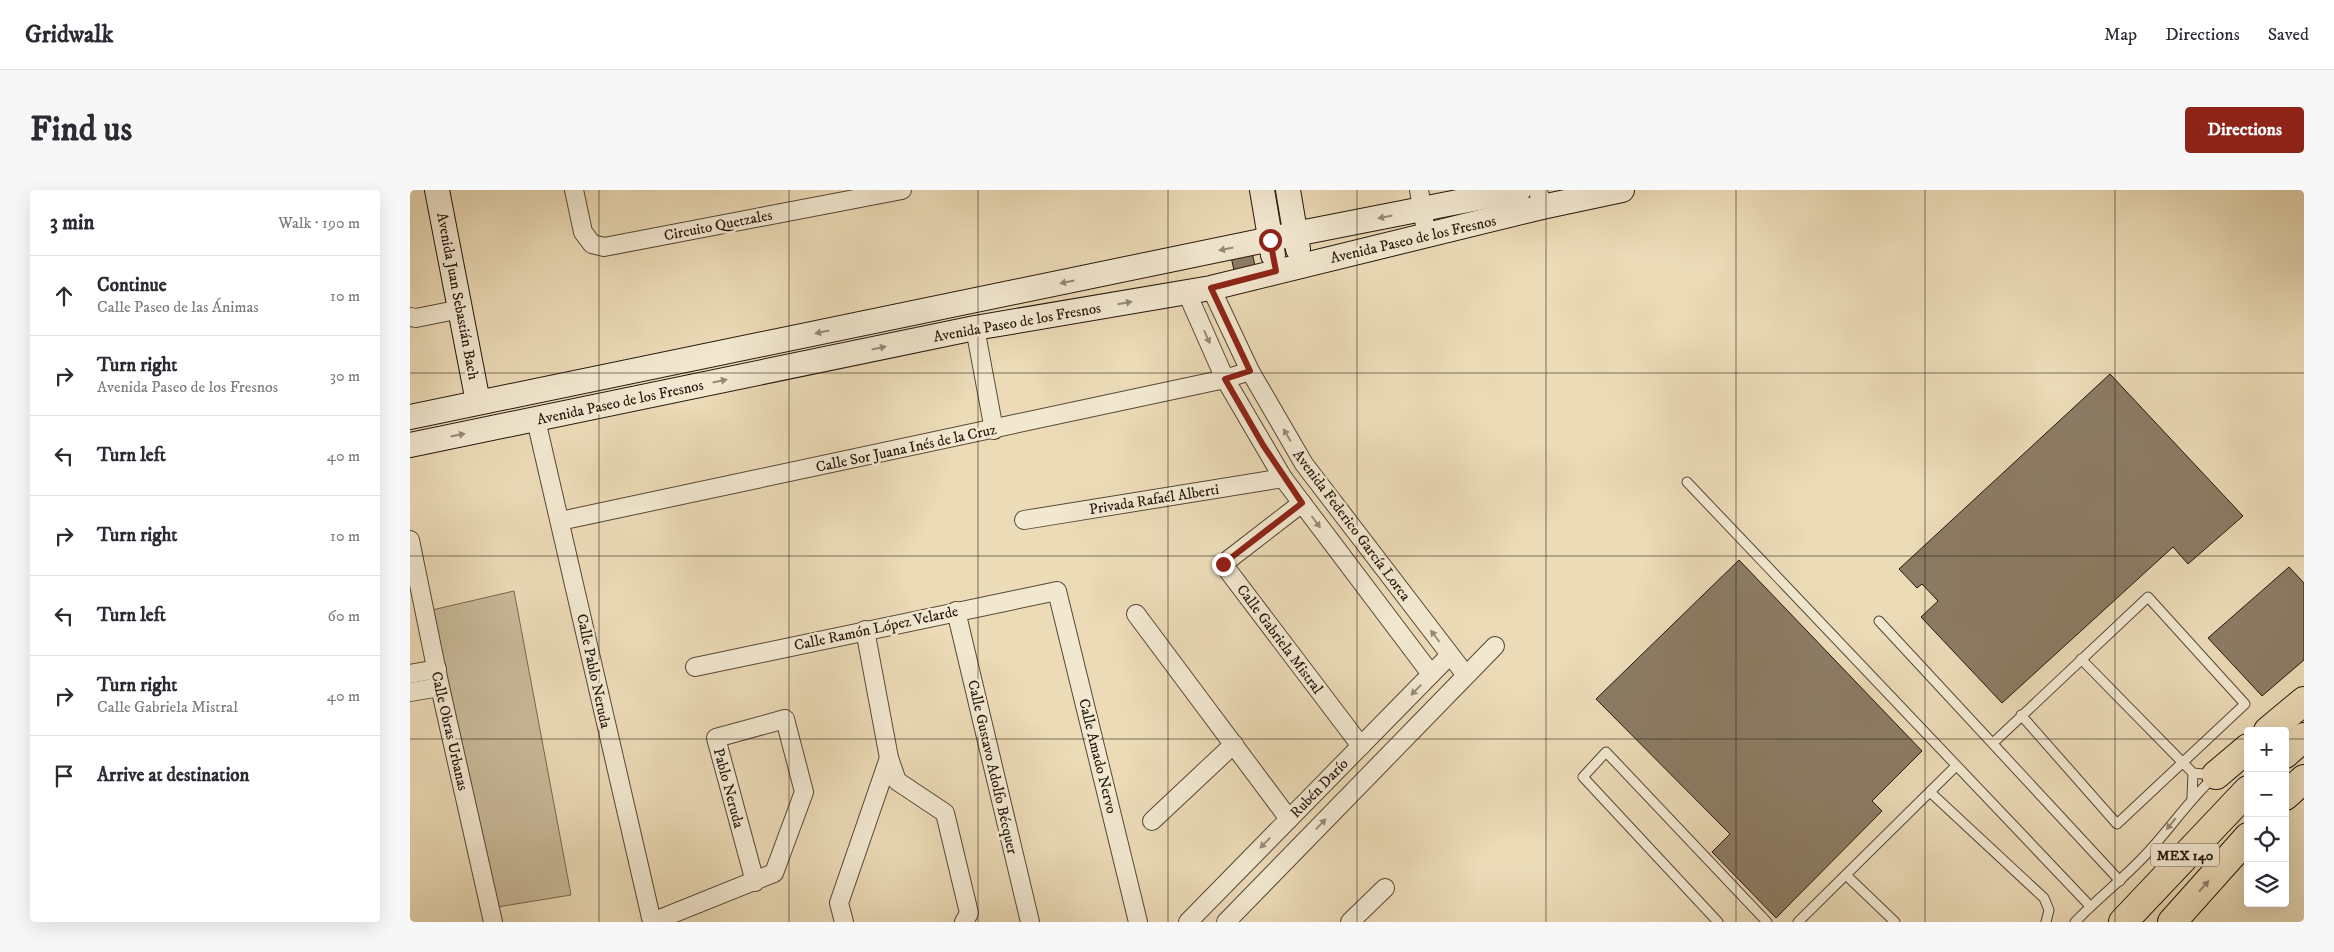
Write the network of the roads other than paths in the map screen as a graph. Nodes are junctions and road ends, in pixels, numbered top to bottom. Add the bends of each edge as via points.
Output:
1 (437, 190) edge
2 (574, 190) edge
3 (902, 190) edge
4 (1262, 190) edge
5 (1288, 190) edge
6 (1519, 190) edge
7 (1622, 190) edge
8 (1540, 199) edge
9 (1421, 200) edge
10 (1295, 234) junction
11 (1427, 237) junction
12 (1270, 240) junction
13 (1300, 266) junction
14 (1276, 271) junction
15 (1211, 288) junction
16 (1187, 293) junction
17 (1007, 294) junction
18 (460, 309) junction
19 (410, 317) edge
20 (1012, 322) junction
21 (975, 328) junction
22 (1250, 371) junction
23 (1225, 379) junction
24 (478, 402) junction
25 (410, 417) edge
26 (536, 420) junction
27 (994, 430) junction
28 (410, 445) edge
29 (1283, 478) junction
30 (1687, 482) dead end
31 (1302, 503) junction
32 (1024, 520) dead end
33 (560, 521) junction
34 (410, 540) edge
35 (1057, 591) joint
36 (956, 611) junction
37 (1136, 614) dead end
38 (1878, 622) dead end
39 (865, 630) junction
40 (1495, 646) dead end
41 (1450, 655) junction
42 (2082, 660) junction
43 (695, 667) dead end
44 (436, 669) junction
45 (410, 674) edge
46 (1431, 674) junction
47 (1465, 674) junction
48 (440, 687) junction
49 (410, 692) edge
50 (2304, 701) edge
51 (2021, 715) junction
52 (2273, 727) edge
53 (2304, 737) edge
54 (1993, 743) junction
55 (1234, 744) junction
56 (1361, 746) junction
57 (2244, 750) edge
58 (2289, 750) edge
59 (889, 758) junction
60 (2182, 763) junction
61 (1956, 766) junction
62 (2204, 774) junction
63 (2304, 779) edge
64 (1930, 792) junction
65 (2289, 792) edge
66 (2244, 794) edge
67 (2192, 798) junction
68 (1289, 819) junction
69 (1152, 821) dead end
70 (2244, 841) edge
71 (2185, 855) junction
72 (1846, 875) junction
73 (2120, 881) junction
74 (755, 882) junction
75 (1385, 888) dead end
76 (2090, 906) junction
77 (493, 922) edge
78 (652, 922) edge
79 (844, 922) edge
80 (964, 922) edge
81 (1030, 922) edge
82 (1138, 922) edge
83 (1188, 922) edge
84 (1226, 922) edge
85 (1350, 922) edge
86 (1718, 922) edge
87 (1768, 922) edge
88 (1798, 922) edge
89 (1894, 922) edge
90 (2046, 922) edge
91 (2075, 922) edge
92 (2123, 922) edge
93 (2140, 922) edge
94 (2172, 922) edge

1 - 18 street, Avenida Juan Sebastián Bach
2 - 3 street, Circuito Quetzales via 583,232 592,244 604,247
4 - 12 street
5 - 10 street
6 - 9 street, Avenida Paseo de los Fresnos
7 - 8 street, Avenida Paseo de los Fresnos
8 - 11 street, Avenida Paseo de los Fresnos
9 -> 10 street, Avenida Paseo de los Fresnos
9 - 11 street
10 - 12 street, Avenida Paseo de los Fresnos
10 - 13 street
11 - 13 street, Avenida Paseo de los Fresnos
12 - 14 street
12 -> 17 street, Avenida Paseo de los Fresnos
13 - 14 street, Avenida Paseo de los Fresnos
14 - 15 street, Avenida Paseo de los Fresnos
15 - 16 street, Avenida Paseo de los Fresnos
15 - 22 street, Avenida Federico García Lorca
20 -> 16 street, Avenida Paseo de los Fresnos
16 -> 23 street, Avenida Federico García Lorca
17 - 20 street
17 -> 24 street, Avenida Paseo de los Fresnos
18 - 19 street
18 - 24 street, Avenida Juan Sebastián Bach
20 - 21 street, Avenida Paseo de los Fresnos
26 -> 21 street, Avenida Paseo de los Fresnos
21 - 27 street
22 - 23 street, Calle Sor Juana Inés de la Cruz
41 -> 22 street, Avenida Federico García Lorca via 1304,464
23 - 27 street, Calle Sor Juana Inés de la Cruz
23 - 29 street, Avenida Federico García Lorca
24 - 25 street, Avenida Paseo de los Fresnos
28 -> 26 street, Avenida Paseo de los Fresnos
26 - 33 street, Calle Pablo Neruda
27 - 33 street, Calle Sor Juana Inés de la Cruz
29 - 31 street, Avenida Federico García Lorca
29 - 32 street, Privada Rafaél Alberti
30 - 61 lane
31 -> 46 street, Avenida Federico García Lorca
31 - 56 street, Calle Gabriela Mistral via 1223,564
33 - 78 street, Calle Pablo Neruda
34 - 44 street, Calle Obras Urbanas
35 - 36 street, Calle Ramón López Velarde
35 - 82 street, Calle Amado Nervo
36 - 39 street, Calle Ramón López Velarde
36 - 81 street, Calle Gustavo Adolfo Bécquer
37 - 55 street
38 - 54 lane
39 - 43 street, Calle Ramón López Velarde
39 - 59 street
40 - 47 street, Rubén Darío
41 - 46 street, Rubén Darío
41 - 47 street, Avenida Federico García Lorca
42 - 51 lane
42 - 60 lane
42 - 60 lane via 2148,596 2245,704
44 - 45 street
44 - 48 street, Calle Obras Urbanas
46 -> 56 street, Rubén Darío
84 -> 47 street, Rubén Darío
48 - 49 street
48 - 77 street, Calle Obras Urbanas
50 - 52 highway
51 - 54 lane
51 - 60 lane via 2117,824
53 - 58 highway
54 - 73 lane
55 - 68 street
55 - 69 street
56 - 68 street, Rubén Darío
57 - 62 highway
59 - 79 street via 840,903
59 - 80 street via 897,781 945,813 969,913
60 - 62 lane
61 - 64 lane
61 - 76 lane
62 - 67 lane
62 - 67 lane
63 - 65 highway
64 - 72 lane
64 - 90 lane via 2044,898 2049,910
66 - 71 highway, MEX 140
67 -> 73 lane
68 -> 83 street, Rubén Darío
94 -> 70 highway, MEX 140
71 - 92 highway, MEX 140
71 - 93 highway
72 - 88 lane
72 - 89 lane
73 - 76 lane
74 - 74 street, Pablo Neruda via 774,873 804,792 785,719 716,738
74 - 78 street, Pablo Neruda
75 - 85 street
76 - 91 lane
86 - 87 lane via 1583,777 1606,752

